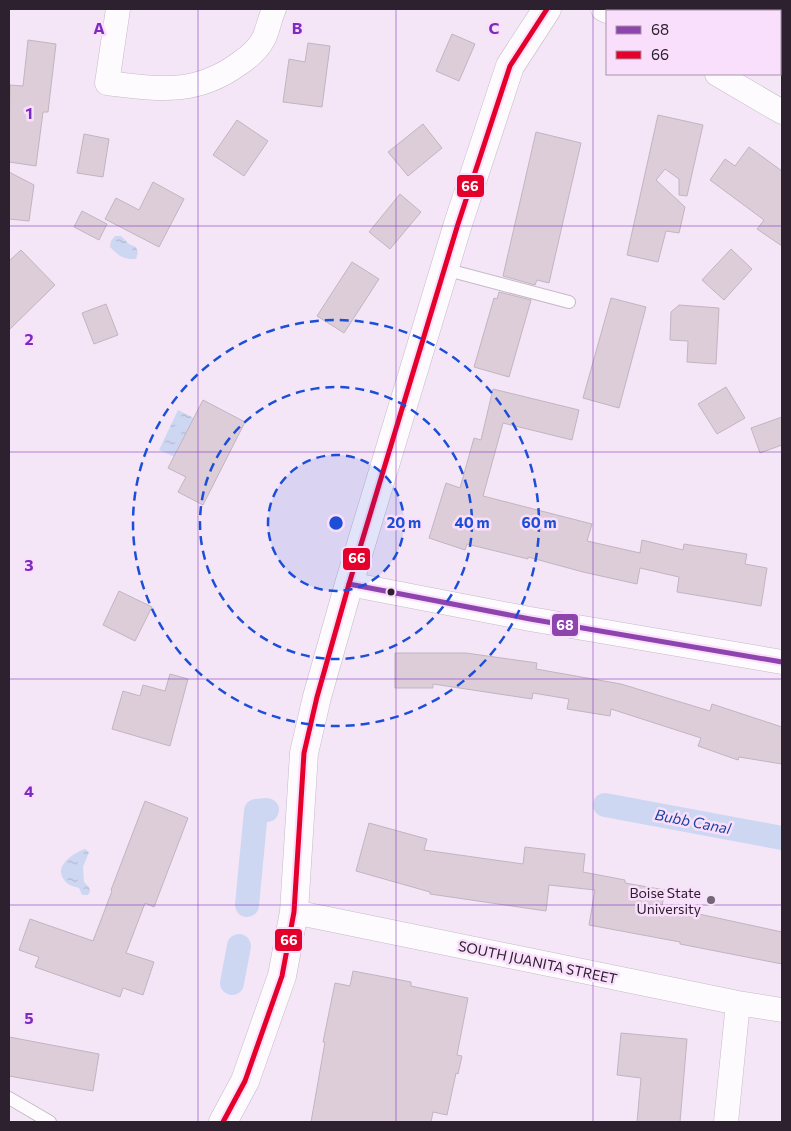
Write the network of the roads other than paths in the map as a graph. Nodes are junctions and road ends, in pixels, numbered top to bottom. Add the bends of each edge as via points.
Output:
1 (118, 9) edge
2 (274, 9) edge
3 (547, 9) edge
4 (719, 75) edge
5 (782, 112) edge
6 (444, 269) junction
7 (569, 302) dead end
8 (349, 584) junction
9 (782, 662) edge
10 (294, 912) junction
11 (738, 1003) junction
12 (782, 1010) edge
13 (9, 1098) edge
14 (50, 1122) edge
15 (223, 1122) edge
16 (726, 1122) edge

1 - 2 street via 107,83 159,89 183,88 206,82 230,70 250,56 263,40
3 - 6 street via 510,66
4 - 5 street
6 - 7 lane
6 - 8 street
8 - 9 street
8 - 10 street via 304,754
10 - 11 street, SOUTH JUANITA STREET
10 - 15 street via 282,976 245,1082
11 - 12 street, SOUTH JUANITA STREET
11 - 16 street
13 - 14 lane

